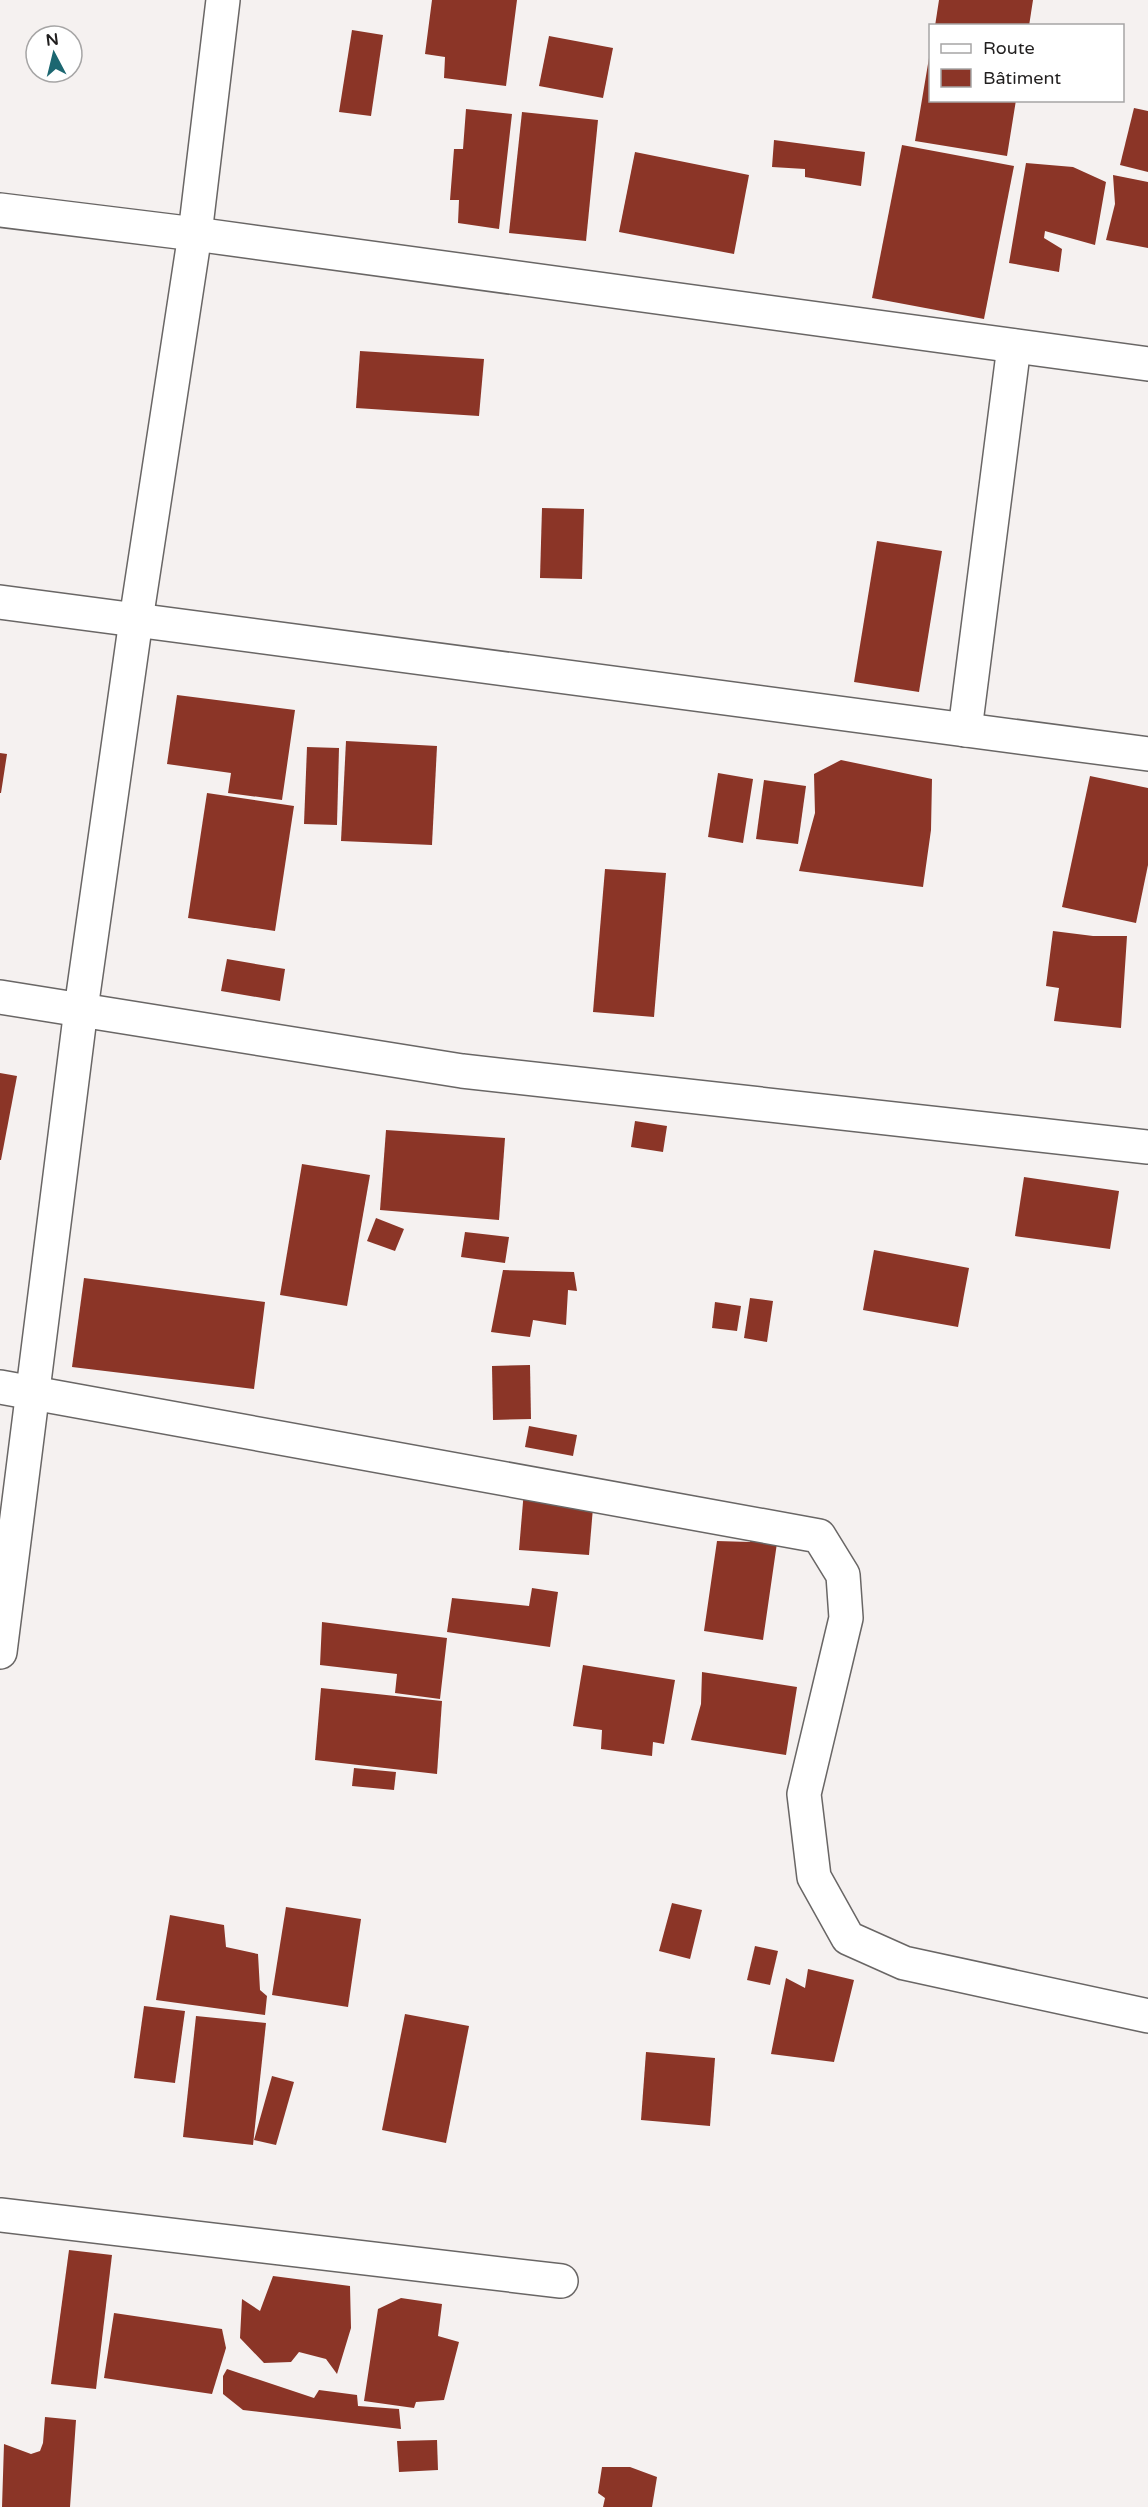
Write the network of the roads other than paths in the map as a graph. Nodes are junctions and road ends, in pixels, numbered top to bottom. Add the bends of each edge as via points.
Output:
1 (223, 0) edge
2 (0, 210) edge
3 (195, 234) junction
4 (1014, 346) junction
5 (1148, 364) edge
6 (0, 602) edge
7 (136, 621) junction
8 (965, 730) junction
9 (1148, 754) edge
10 (0, 997) edge
11 (81, 1010) junction
12 (1148, 1147) edge
13 (0, 1387) edge
14 (34, 1391) junction
15 (0, 1652) edge
16 (1148, 2016) edge
17 (0, 2215) edge
18 (561, 2281) dead end

1 - 3 street
2 - 3 street
3 - 4 street
3 - 7 street
4 - 5 street
4 - 8 street
6 - 7 street
7 - 8 street
7 - 11 street
8 - 9 street
10 - 11 street
11 - 12 street via 462,1071
11 - 14 street
13 - 14 street
14 - 15 street
14 - 16 street via 819,1536 843,1575 846,1618 804,1794 814,1877 848,1938 904,1963
17 - 18 street

